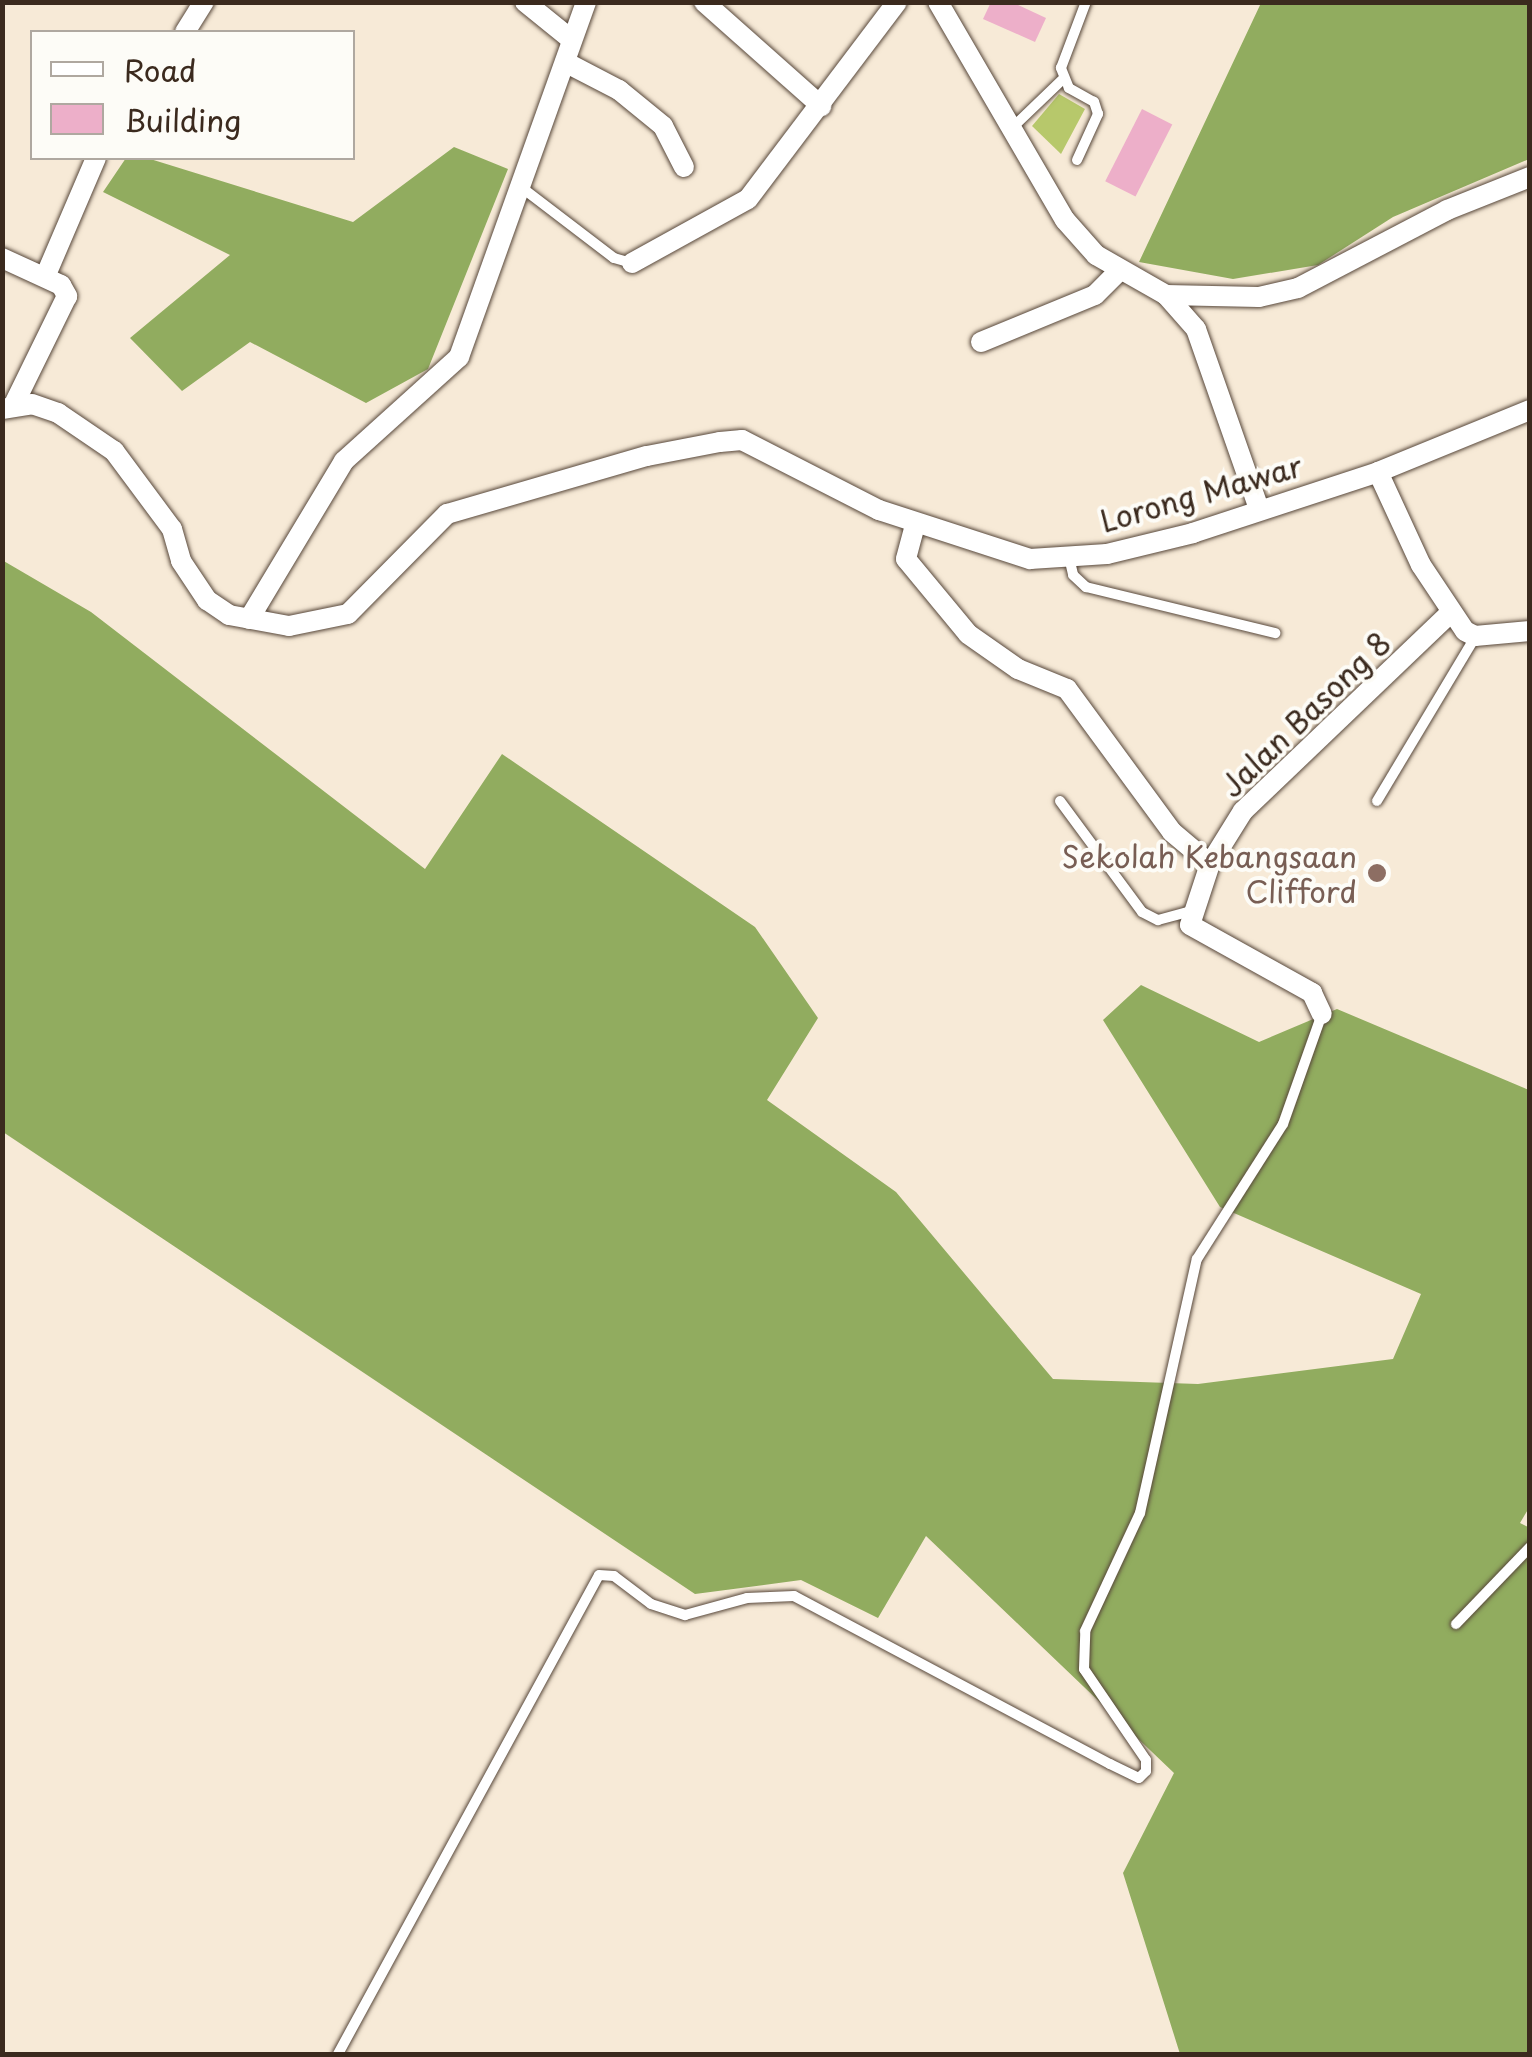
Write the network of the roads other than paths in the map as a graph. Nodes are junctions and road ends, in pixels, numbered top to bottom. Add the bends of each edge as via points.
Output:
1 (204, 2) edge
2 (524, 2) edge
3 (586, 2) edge
4 (704, 2) edge
5 (897, 2) edge
6 (938, 2) edge
7 (1086, 2) edge
8 (192, 30) edge
9 (572, 40) junction
10 (564, 62) junction
11 (1062, 80) junction
12 (822, 106) junction
13 (1013, 126) junction
14 (95, 160) edge
15 (1078, 160) dead end
16 (684, 167) dead end
17 (1530, 177) edge
18 (522, 187) junction
19 (2, 258) edge
20 (632, 262) joint
21 (1118, 272) junction
22 (45, 277) junction
23 (1166, 295) junction
24 (981, 342) dead end
25 (8, 408) edge
26 (1530, 410) edge
27 (1378, 472) junction
28 (1259, 509) junction
29 (914, 525) junction
30 (1069, 556) junction
31 (1450, 613) junction
32 (248, 619) junction
33 (1530, 631) edge
34 (1275, 633) dead end
35 (1475, 636) junction
36 (1060, 801) dead end
37 (1377, 802) dead end
38 (1210, 864) junction
39 (1190, 911) junction
40 (1322, 1014) joint
41 (1530, 1548) edge
42 (1456, 1624) dead end
43 (338, 2054) edge

1 - 8 street
2 - 9 street
3 - 9 street
4 - 12 street
5 - 12 street
6 - 13 street
7 - 11 lane
9 - 10 street
10 - 16 street via 620,90 663,126
10 - 18 street
11 - 13 lane
11 - 15 lane via 1094,102 1098,114
12 - 20 street via 748,199
13 - 21 street via 1065,220
14 - 22 street
17 - 23 street via 1447,210 1298,288 1259,298
18 - 20 lane via 614,258
18 - 32 street via 459,356 344,461
19 - 22 street
21 - 23 street
21 - 24 street via 1094,295
22 - 25 street via 66,289 67,303
23 - 28 street via 1196,329
25 - 32 street via 32,404 58,414 114,451 172,528 191,581 229,615
26 - 27 street, Lorong Mawar
27 - 28 street, Lorong Mawar
27 - 31 street
28 - 30 street, Lorong Mawar via 1193,534
29 - 30 street, Lorong Mawar via 1030,559
29 - 32 street, Lorong Mawar via 742,440 647,456 446,514 348,614 289,626
29 - 38 street via 906,559 968,634 1018,669 1067,689 1172,832
30 - 34 lane via 1073,576 1086,587
31 - 35 street
31 - 38 street, Jalan Basong 8 via 1253,801
33 - 35 street
35 - 37 lane
36 - 39 lane via 1142,912 1158,920
38 - 39 street, Jalan Basong 8
39 - 40 street via 1190,926 1312,993
40 - 43 lane via 1283,1124 1197,1259 1144,1499 1085,1631 1084,1669 1146,1760 1146,1771 1139,1778 1110,1764 794,1596 747,1598 685,1615 651,1604 614,1576 598,1575
41 - 42 lane

